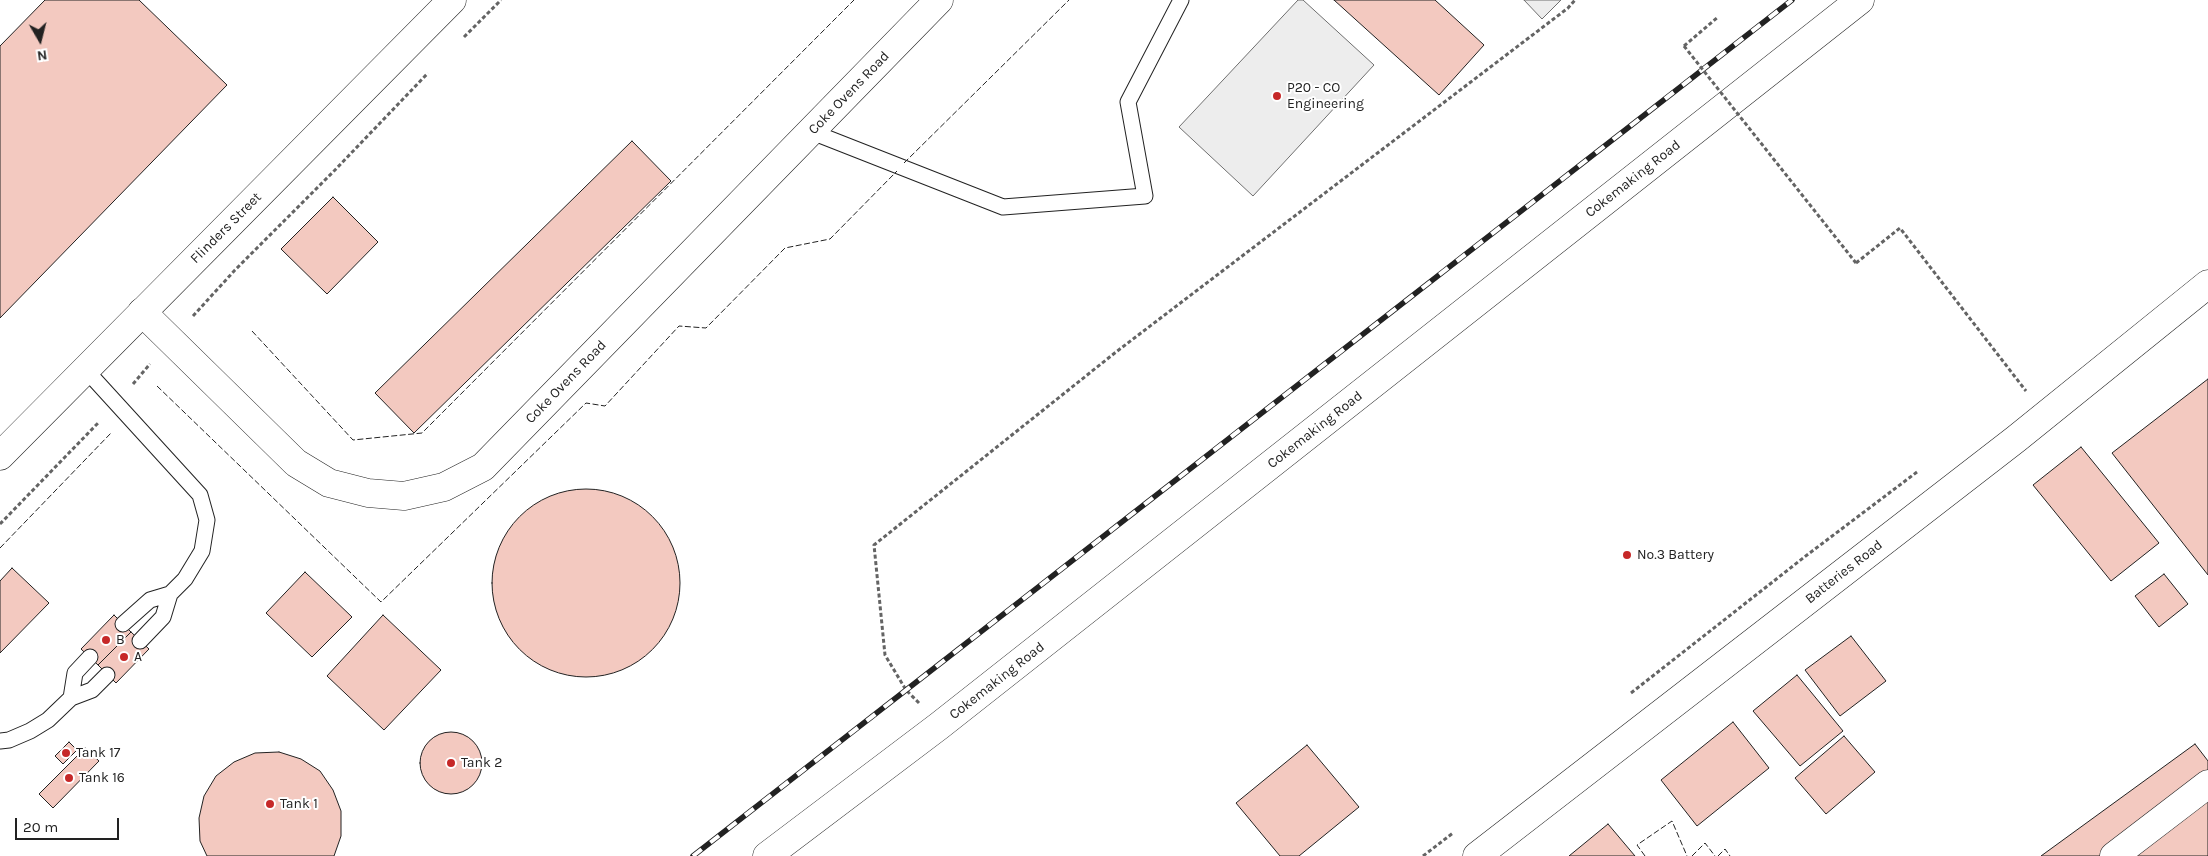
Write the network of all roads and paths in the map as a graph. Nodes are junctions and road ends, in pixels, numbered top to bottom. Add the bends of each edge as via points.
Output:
1 (452, 0) edge
2 (501, 0) edge
3 (939, 0) edge
4 (1181, 0) edge
5 (1574, 0) edge
6 (1860, 0) edge
7 (1718, 17) dead end
8 (462, 39) dead end
9 (429, 72) dead end
10 (812, 132) junction
11 (2208, 284) edge
12 (142, 312) junction
13 (171, 340) junction
14 (85, 369) junction
15 (2026, 392) dead end
16 (116, 403) junction
17 (0, 456) edge
18 (0, 524) edge
19 (170, 594) junction
20 (124, 624) dead end
21 (140, 641) dead end
22 (90, 657) dead end
23 (108, 674) dead end
24 (71, 698) junction
25 (940, 726) junction
26 (0, 741) edge
27 (2208, 784) edge
28 (767, 856) edge
29 (1477, 856) edge
30 (2114, 856) edge

1 - 12 street, Flinders Street
2 - 8 path
3 - 10 street, Coke Ovens Road
4 - 10 lane via 1128,102 1145,196 1003,207
5 - 25 path via 1560,14 1116,352 874,545 885,656 906,690
6 - 25 street, Cokemaking Road
7 - 15 path, bridge via 1684,46 1856,263 1900,228
9 - 13 path
10 - 13 street, Coke Ovens Road via 482,468 444,488 404,496 368,493 330,483 296,463
11 - 29 street, Batteries Road via 2016,439
12 - 13 street, Coke Ovens Road
12 - 14 street, Flinders Street
13 - 16 path
14 - 16 lane
14 - 17 street, Flinders Street
16 - 18 path
16 - 19 lane via 200,495 207,520 202,551 185,579
19 - 20 lane via 150,600
19 - 21 lane via 163,617
22 - 24 lane via 75,673
23 - 24 lane via 92,690
24 - 26 lane via 30,732
25 - 28 street, Cokemaking Road
27 - 30 street

